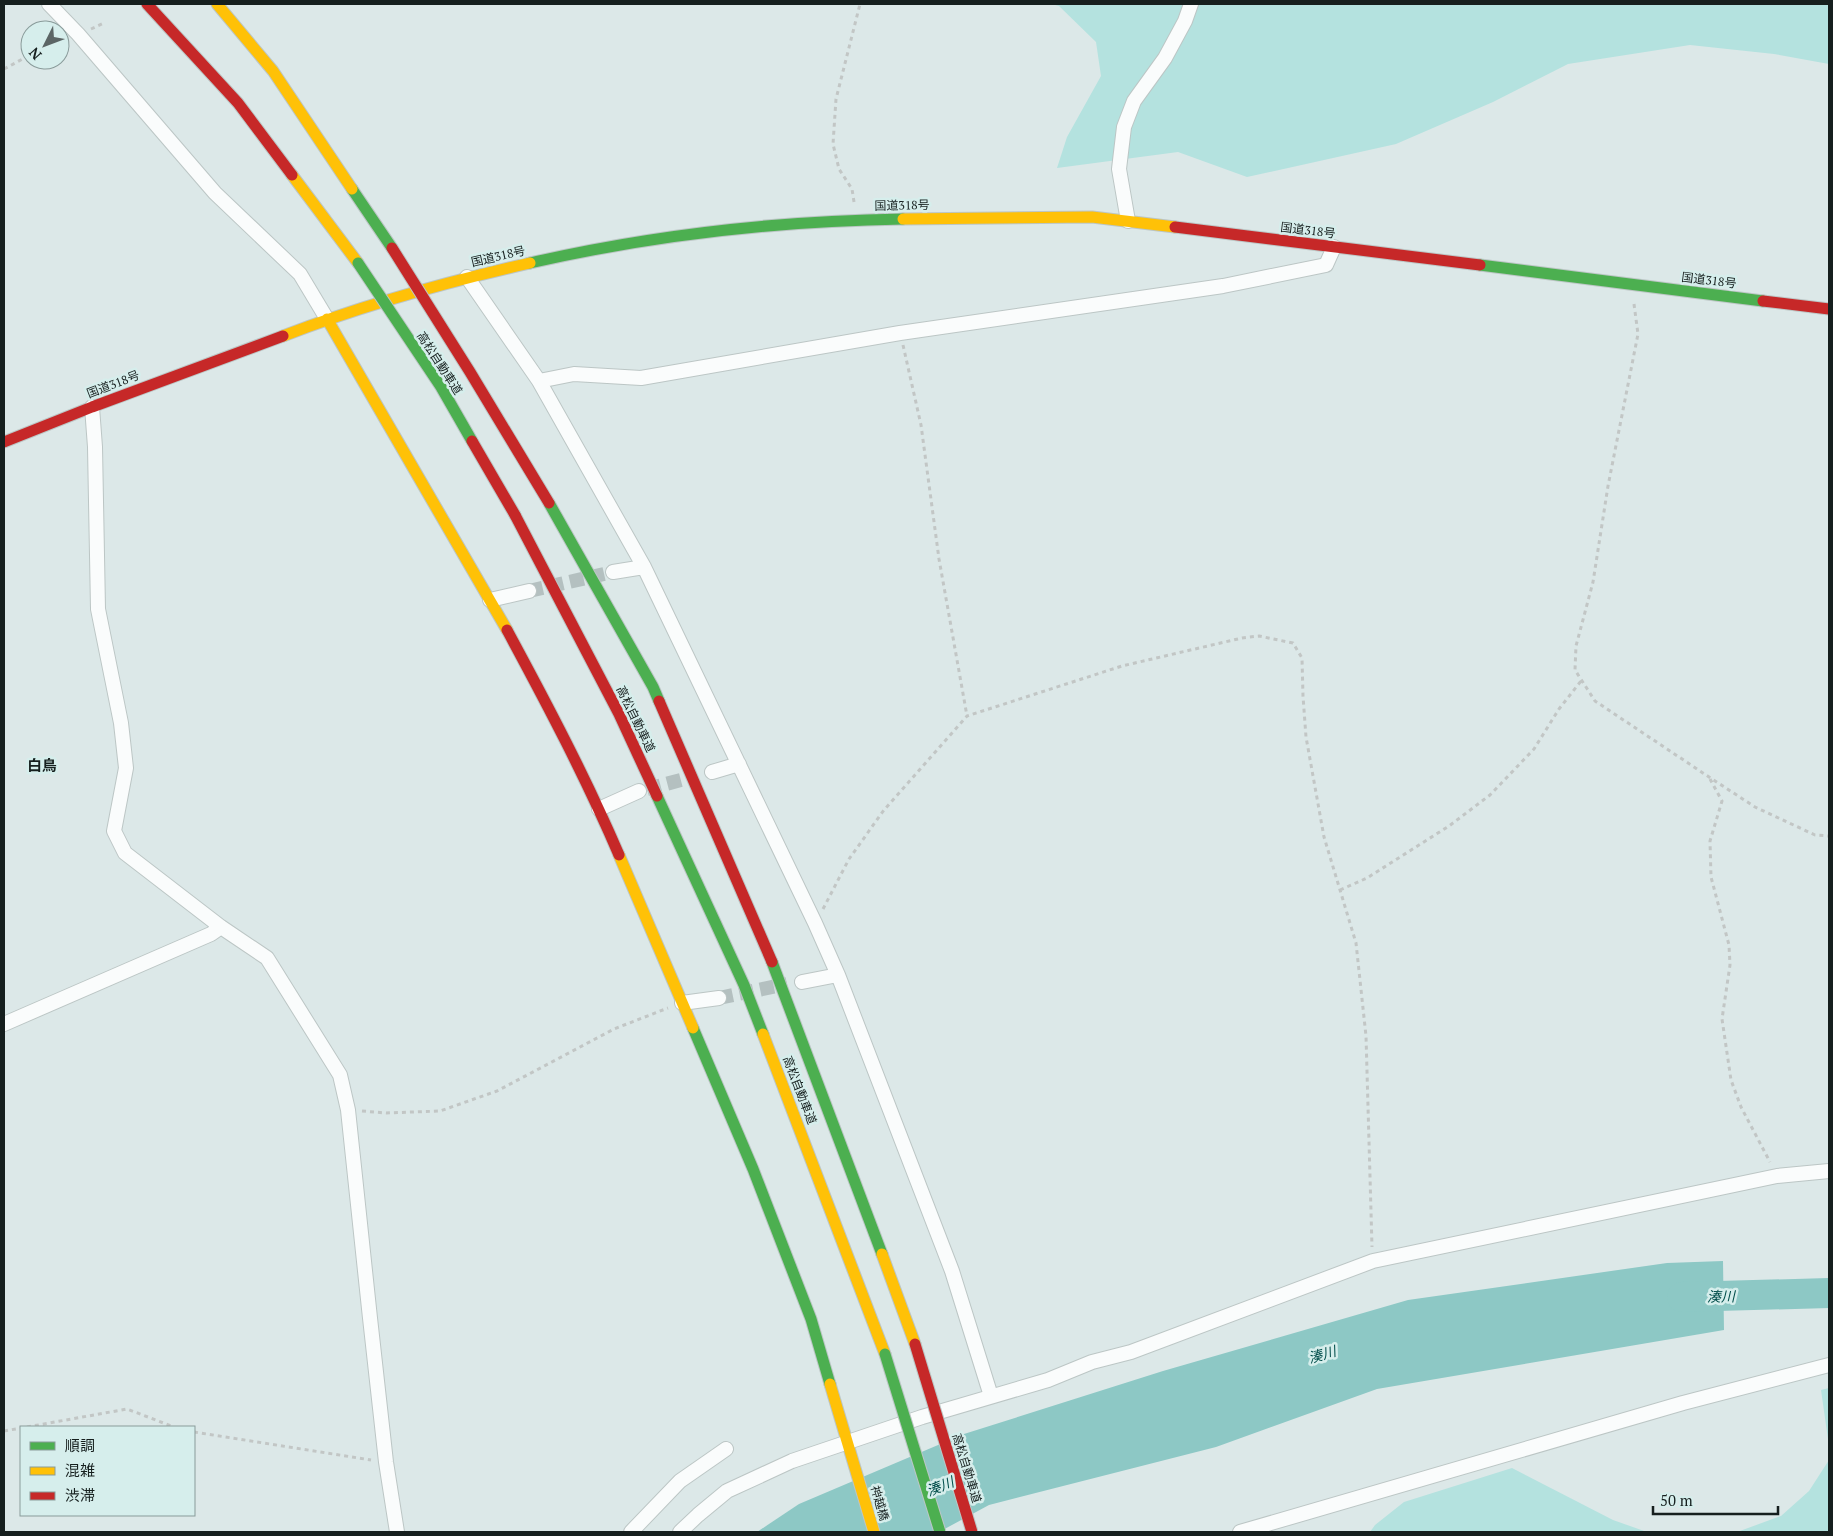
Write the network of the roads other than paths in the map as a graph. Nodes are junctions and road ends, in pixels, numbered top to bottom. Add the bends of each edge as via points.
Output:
1 (49, 4) edge
2 (147, 4) edge
3 (217, 4) edge
4 (1191, 4) edge
5 (1128, 221) junction
6 (1334, 247) junction
7 (467, 277) junction
8 (1829, 309) edge
9 (327, 319) junction
10 (539, 381) junction
11 (92, 406) junction
12 (6, 437) edge
13 (644, 567) junction
14 (613, 572) tunnel mouth
15 (529, 592) tunnel mouth
16 (490, 600) junction
17 (739, 764) junction
18 (712, 772) tunnel mouth
19 (639, 792) tunnel mouth
20 (599, 809) junction
21 (221, 927) junction
22 (838, 975) junction
23 (802, 982) tunnel mouth
24 (720, 998) tunnel mouth
25 (682, 1003) junction
26 (4, 1024) edge
27 (1829, 1171) edge
28 (1829, 1366) edge
29 (991, 1396) junction
30 (848, 1442) junction
31 (726, 1449) dead end
32 (397, 1532) edge
33 (632, 1532) edge
34 (680, 1532) edge
35 (874, 1532) edge
36 (940, 1532) edge
37 (972, 1532) edge
38 (1240, 1532) edge

1 - 9 street via 215,193 300,274
2 - 36 main road, 高松自動車道, bridge via 238,103 358,263 441,387 515,516 619,714 744,985 885,1354
3 - 37 main road, 高松自動車道, bridge via 273,71 392,248 549,502 653,687 775,969 915,1344
4 - 5 street via 1165,58 1134,101 1124,127 1119,169
5 - 6 main road, 国道318号
5 - 7 main road, 国道318号 via 1092,217 857,220 733,229 640,241
6 - 8 main road, 国道318号
6 - 10 street via 1326,265 1223,286 900,333 641,378 574,374
7 - 9 main road, 国道318号
7 - 10 street
9 - 11 main road, 国道318号
9 - 16 main road, 神越橋
10 - 13 street
11 - 12 main road, 国道318号
11 - 21 street via 98,608 121,723 126,768 114,830 125,853
13 - 14 street
13 - 17 street
15 - 16 street
16 - 20 main road, 神越橋 via 542,694
17 - 18 street
17 - 22 street
19 - 20 street
20 - 25 main road, 神越橋
21 - 26 street
21 - 32 street via 266,958 340,1075 348,1110 386,1462
22 - 23 street
22 - 29 street via 952,1271
24 - 25 street
25 - 30 main road, 神越橋 via 753,1169 811,1319
27 - 29 street via 1777,1176 1373,1261 1131,1352
28 - 38 street via 1683,1403
29 - 30 street
30 - 34 street via 792,1461 727,1491
30 - 35 main road, 神越橋
31 - 33 street via 680,1481

